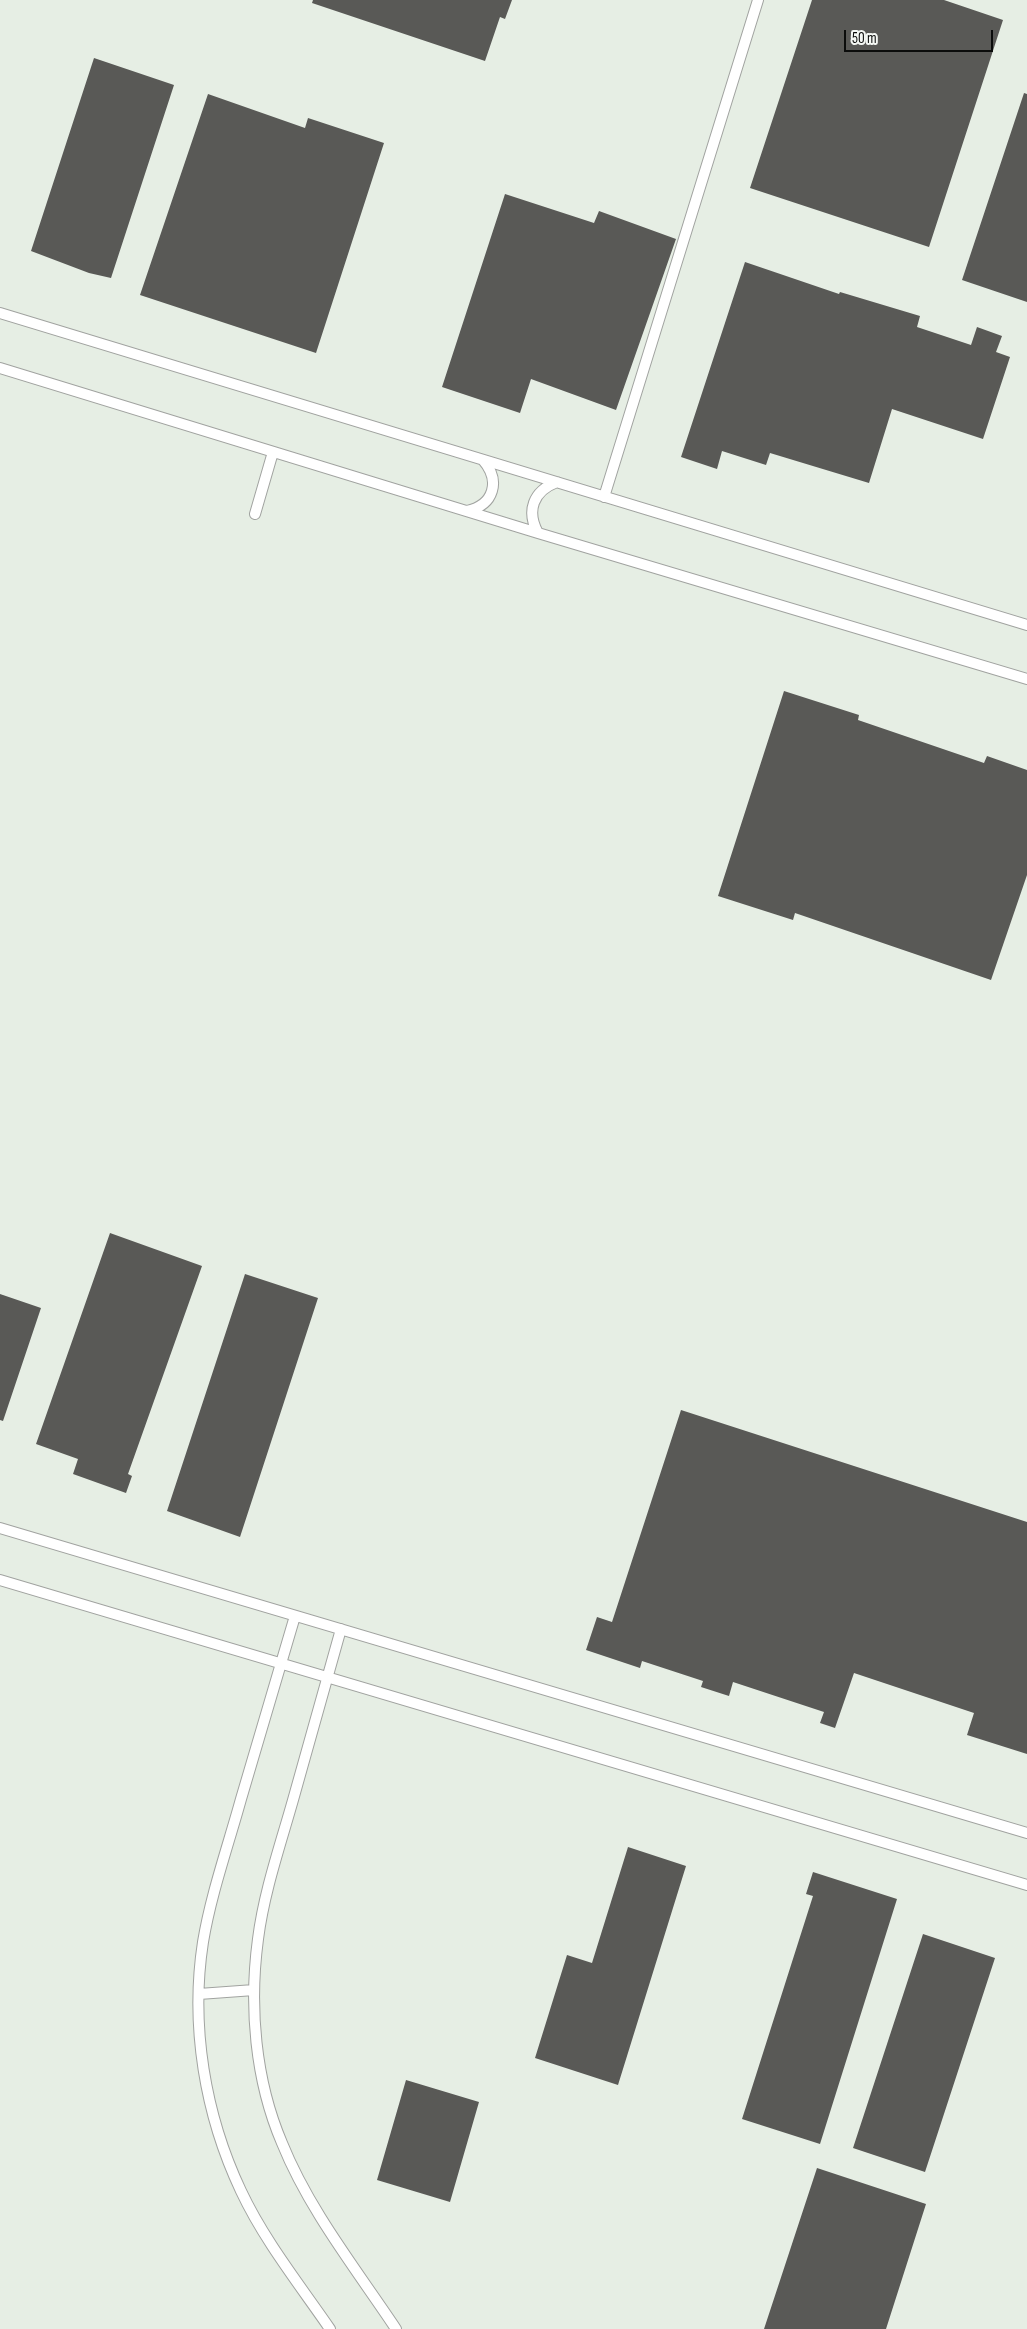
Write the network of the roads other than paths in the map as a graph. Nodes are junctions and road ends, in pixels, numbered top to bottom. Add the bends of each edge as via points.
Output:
1 (758, 0) edge
2 (0, 313) edge
3 (0, 368) edge
4 (273, 452) junction
5 (483, 460) junction
6 (557, 482) junction
7 (604, 497) junction
8 (466, 511) junction
9 (255, 514) dead end
10 (538, 533) junction
11 (1027, 625) edge
12 (1027, 679) edge
13 (0, 1528) edge
14 (0, 1580) edge
15 (295, 1616) junction
16 (341, 1629) junction
17 (281, 1664) junction
18 (328, 1678) junction
19 (1027, 1833) edge
20 (1027, 1885) edge
21 (254, 1990) junction
22 (199, 1994) junction
23 (330, 2329) edge
24 (396, 2329) edge

1 - 7 lane
2 - 5 lane
3 - 4 lane
4 - 8 lane
4 - 9 lane
5 - 6 lane
5 - 8 lane via 493,477 493,487 484,504
6 - 7 lane
6 - 10 lane via 538,493 533,502 531,513
7 - 11 lane
8 - 10 lane
10 - 12 lane
13 - 15 lane
14 - 17 lane
15 - 16 lane
15 - 17 lane
16 - 18 lane
16 - 19 lane
17 - 18 lane
17 - 22 lane via 214,1892 204,1942
18 - 20 lane
18 - 21 lane via 268,1888 258,1939
21 - 22 lane
21 - 24 lane via 256,2042 266,2093 281,2142 303,2189
22 - 23 lane via 200,2045 222,2145 241,2192 267,2237

